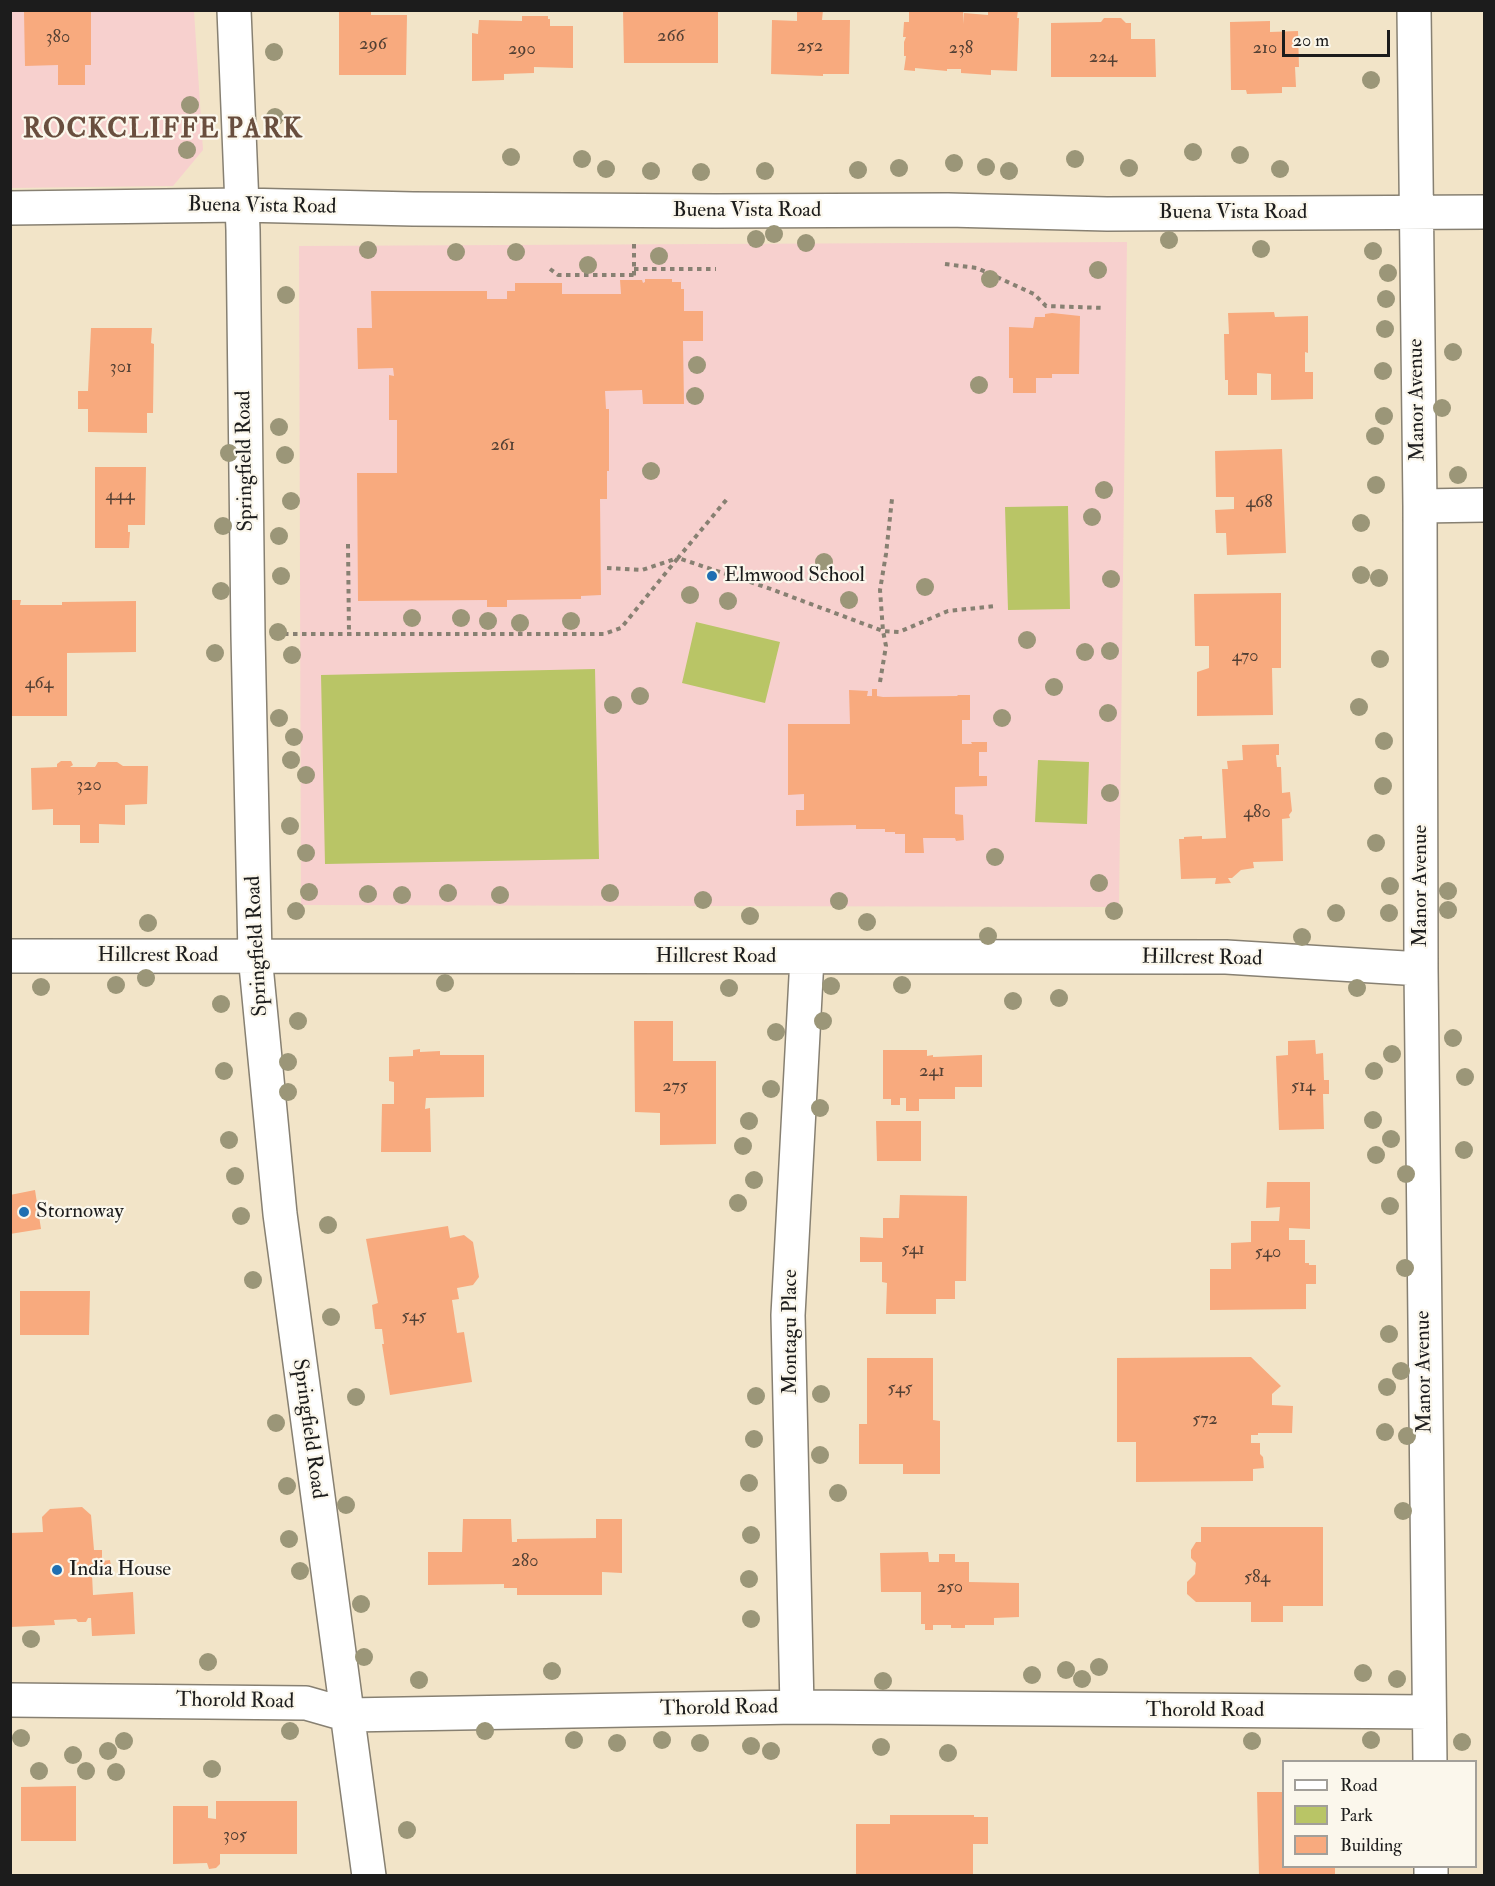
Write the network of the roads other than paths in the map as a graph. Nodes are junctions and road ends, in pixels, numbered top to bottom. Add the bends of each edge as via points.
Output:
1 (234, 10) edge
2 (1414, 10) edge
3 (242, 205) junction
4 (10, 208) edge
5 (1416, 212) junction
6 (1485, 212) edge
7 (1485, 505) edge
8 (1420, 506) junction
9 (255, 955) junction
10 (10, 956) edge
11 (807, 958) junction
12 (1421, 969) junction
13 (10, 1700) edge
14 (797, 1707) junction
15 (1429, 1712) junction
16 (348, 1715) junction
17 (1430, 1760) edge
18 (369, 1875) edge

1 - 3 street, Springfield Road
2 - 5 street, Manor Avenue
3 - 4 street, Buena Vista Road
3 - 5 street, Buena Vista Road via 1107,214
3 - 9 street, Springfield Road
5 - 6 street, Buena Vista Road
5 - 8 street, Manor Avenue
7 - 8 street
8 - 12 street, Manor Avenue
9 - 10 street, Hillcrest Road
9 - 11 street, Hillcrest Road
9 - 16 street, Springfield Road via 279,1214
11 - 12 street, Hillcrest Road via 1226,957
11 - 14 street, Montagu Place via 788,1315
12 - 15 street, Manor Avenue
13 - 16 street, Thorold Road via 306,1703
14 - 15 street, Thorold Road
14 - 16 street, Thorold Road
15 - 17 street, Manor Avenue
16 - 18 street, Springfield Road

